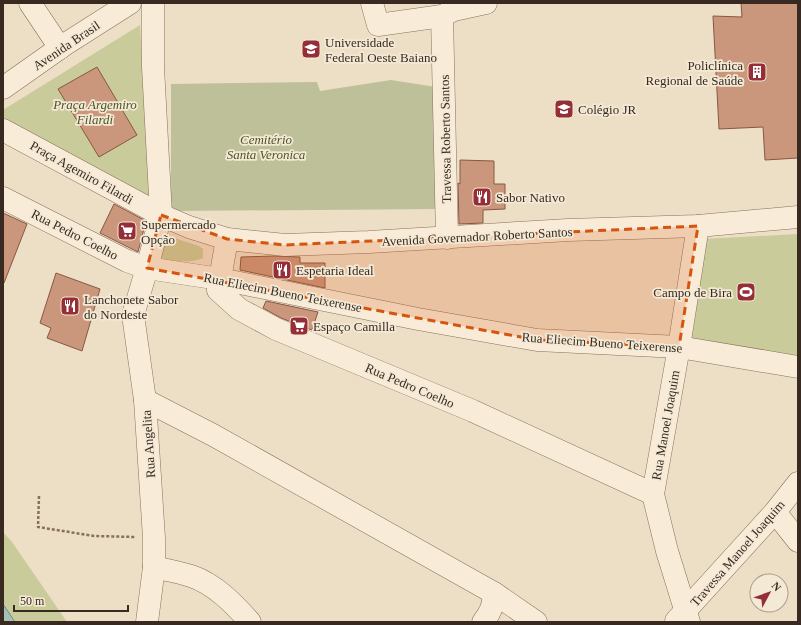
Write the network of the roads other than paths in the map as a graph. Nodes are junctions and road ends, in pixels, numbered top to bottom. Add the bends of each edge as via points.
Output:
1 (30, 3) edge
2 (130, 3) edge
3 (153, 3) edge
4 (372, 3) edge
5 (486, 3) edge
6 (442, 16) junction
7 (60, 48) junction
8 (3, 88) edge
9 (3, 130) edge
10 (3, 198) edge
11 (161, 215) junction
12 (798, 217) edge
13 (698, 226) junction
14 (447, 238) junction
15 (227, 240) junction
16 (147, 268) junction
17 (220, 279) junction
18 (678, 347) junction
19 (798, 367) edge
20 (145, 400) junction
21 (798, 483) edge
22 (653, 494) junction
23 (775, 512) junction
24 (798, 541) edge
25 (154, 568) junction
26 (494, 592) junction
27 (683, 619) edge
28 (147, 622) edge
29 (250, 622) edge
30 (483, 622) edge
31 (536, 622) edge

1 - 7 street
2 - 7 street, Avenida Brasil
3 - 11 street, Rua Angelita via 153,67
4 - 6 street via 378,25
5 - 6 street via 454,10
6 - 14 street, Travessa Roberto Santos
7 - 8 street, Avenida Brasil
9 - 11 street, Praça Agemiro Filardi
10 - 16 street, Rua Pedro Coelho via 127,261
11 - 15 street, Avenida Governador Roberto Santos
11 - 16 street, Rua Angelita
12 - 13 street, Avenida Governador Roberto Santos
13 - 14 street, Avenida Governador Roberto Santos via 568,230
13 - 18 street, Rua Manoel Joaquim
14 - 15 street, Avenida Governador Roberto Santos via 285,245
15 - 17 street, Rua Pedro Coelho
16 - 17 street, Rua Eliecim Bueno Teixerense
16 - 20 street, Rua Angelita via 133,315
17 - 18 street, Rua Eliecim Bueno Teixerense via 537,340
17 - 22 street, Rua Pedro Coelho via 218,290 227,300 276,329 473,411
18 - 19 street, Rua Eliecim Bueno Teixerense
18 - 22 street, Rua Manoel Joaquim
20 - 25 street, Rua Angelita
20 - 26 street
21 - 23 street, Travessa Manoel Joaquim
22 - 27 street, Rua Manoel Joaquim
23 - 24 street
23 - 27 street, Travessa Manoel Joaquim
25 - 28 street, Rua Angelita
25 - 29 street via 192,576 230,600
26 - 30 street via 494,605
26 - 31 street

